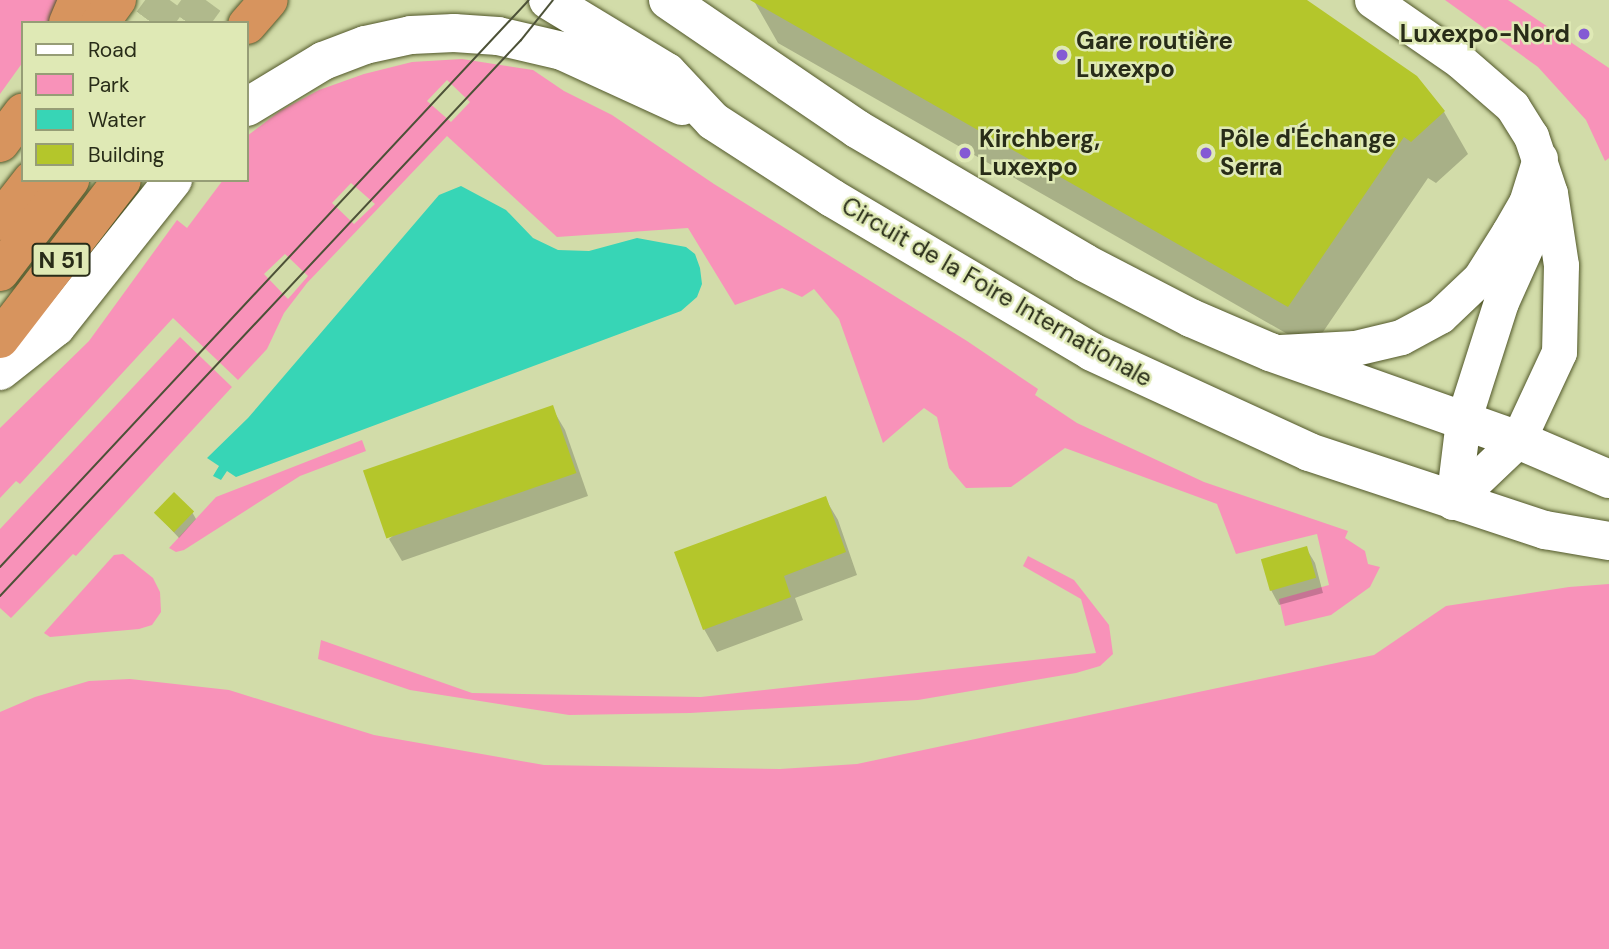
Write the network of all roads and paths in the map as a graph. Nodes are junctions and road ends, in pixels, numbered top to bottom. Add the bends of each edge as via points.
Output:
1 (78, 0) edge
2 (117, 0) edge
3 (269, 0) edge
4 (548, 0) edge
5 (668, 0) edge
6 (1372, 0) edge
7 (69, 21) edge
8 (101, 21) edge
9 (248, 23) edge
10 (248, 106) edge
11 (21, 116) edge
12 (713, 121) junction
13 (0, 143) edge
14 (1540, 158) junction
15 (30, 182) edge
16 (68, 182) edge
17 (120, 182) edge
18 (171, 182) edge
19 (1550, 193) junction
20 (0, 221) edge
21 (0, 272) edge
22 (0, 339) edge
23 (1270, 352) junction
24 (0, 371) edge
25 (1464, 421) junction
26 (1518, 440) junction
27 (1609, 479) edge
28 (1452, 502) junction
29 (1609, 541) edge

1 - 7 highway
2 - 8 highway
3 - 9 highway
4 - 12 main road, Circuit de la Foire Internationale via 667,72
5 - 23 main road via 846,122 954,188 1179,312
6 - 14 street via 1460,61 1512,106
10 - 12 main road via 323,61 365,45 411,35 454,33 498,36 562,51
11 - 13 highway
12 - 28 main road, Circuit de la Foire Internationale via 895,237 1092,352 1310,452
14 - 19 street
14 - 23 street via 1526,203 1480,278 1440,316 1401,337 1355,348
15 - 20 highway
16 - 21 highway
17 - 22 highway, N 51
18 - 24 main road via 56,327
19 - 25 street via 1501,302
19 - 26 street via 1560,265 1559,352
23 - 25 main road
25 - 26 main road
25 - 28 street
26 - 27 main road
26 - 28 street
28 - 29 main road, Circuit de la Foire Internationale via 1545,530

